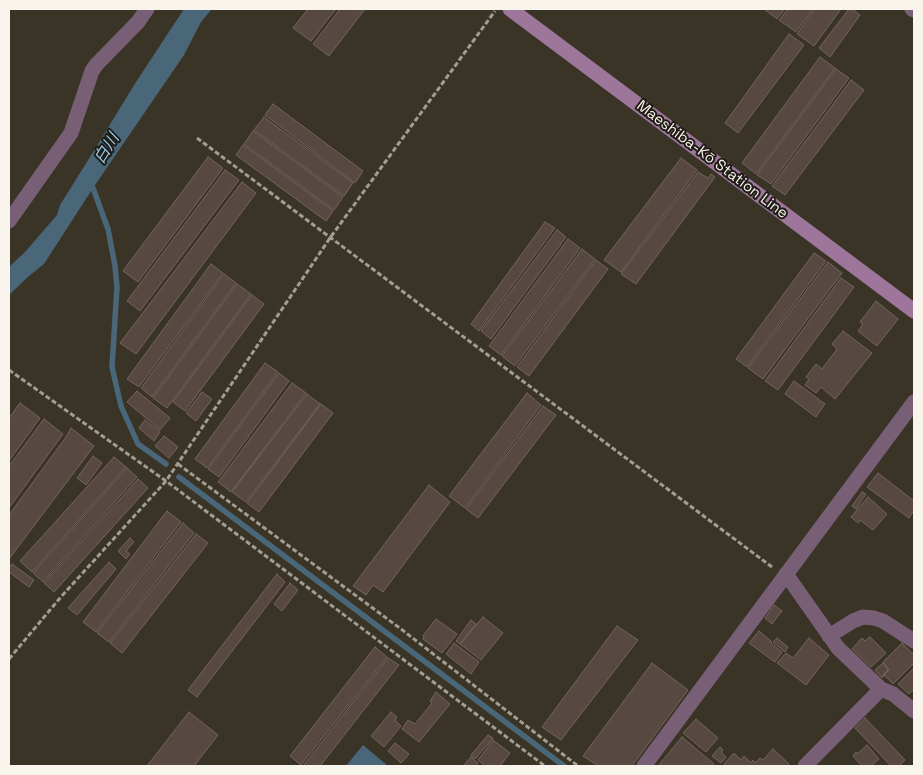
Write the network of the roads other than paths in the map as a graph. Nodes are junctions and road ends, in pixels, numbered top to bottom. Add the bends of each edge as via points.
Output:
1 (147, 9) edge
2 (510, 9) edge
3 (9, 221) edge
4 (914, 311) edge
5 (914, 402) edge
6 (786, 574) junction
7 (829, 636) junction
8 (914, 641) edge
9 (881, 689) junction
10 (914, 711) edge
11 (644, 766) edge
12 (805, 766) edge

1 - 3 street via 92,71 71,133
2 - 4 main road, Maeshiba-Kō Station Line
5 - 6 street
6 - 7 street
6 - 11 street
7 - 8 street via 863,617 883,621
7 - 9 street
9 - 10 street
9 - 12 street

